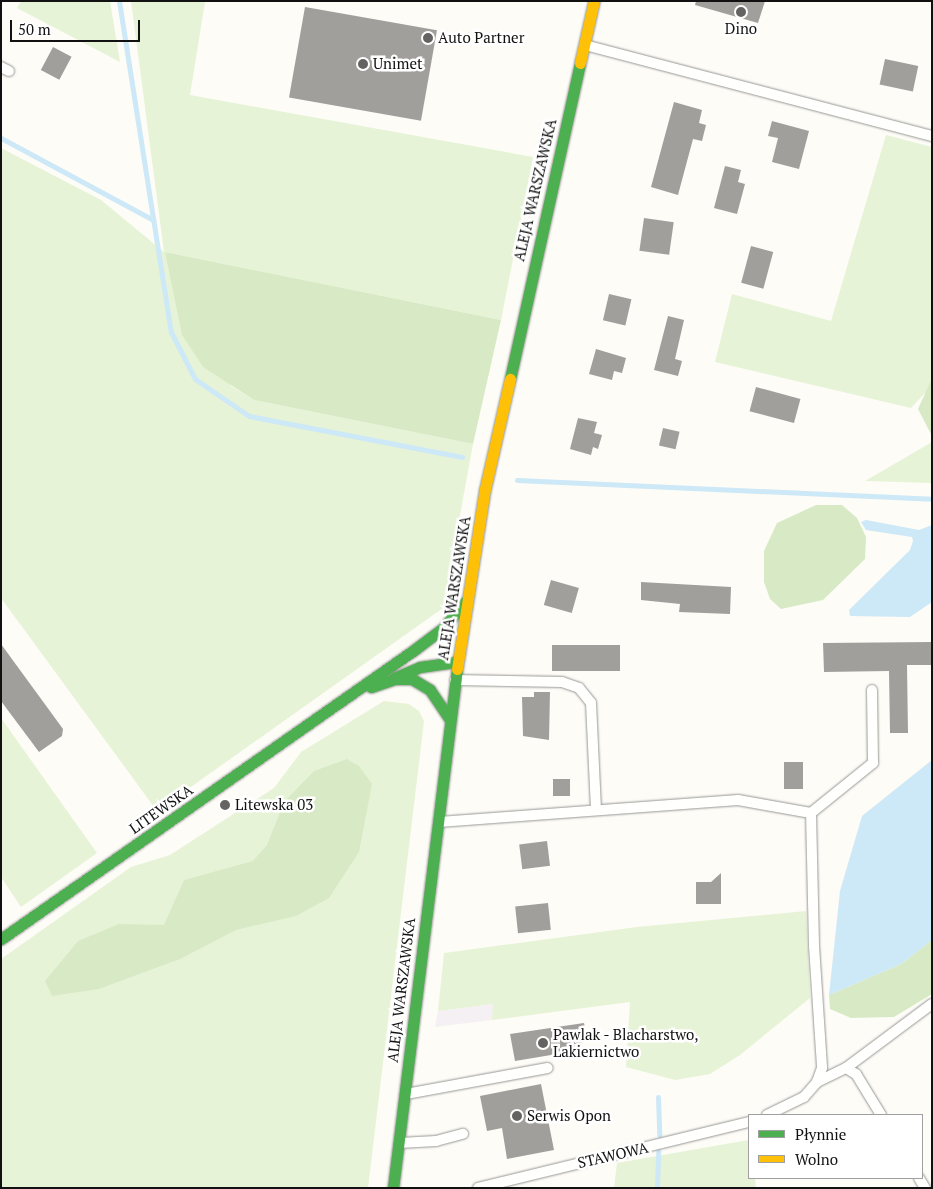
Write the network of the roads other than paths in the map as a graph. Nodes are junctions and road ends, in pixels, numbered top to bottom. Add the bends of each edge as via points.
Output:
1 (594, 1) edge
2 (584, 44) junction
3 (932, 136) edge
4 (465, 602) junction
5 (406, 655) junction
6 (458, 662) junction
7 (394, 678) junction
8 (455, 680) junction
9 (872, 690) dead end
10 (339, 703) junction
11 (449, 718) junction
12 (596, 810) junction
13 (810, 812) junction
14 (437, 822) junction
15 (1, 940) edge
16 (932, 1004) edge
17 (548, 1068) dead end
18 (846, 1068) junction
19 (816, 1082) junction
20 (404, 1095) junction
21 (768, 1114) edge
22 (880, 1114) edge
23 (748, 1122) edge
24 (463, 1134) dead end
25 (398, 1143) junction
26 (393, 1188) edge
27 (478, 1188) edge

1 - 2 street, ALEJA WARSZAWSKA
2 - 3 lane
2 - 4 street, ALEJA WARSZAWSKA via 485,490
4 - 5 street via 444,627
4 - 6 street, ALEJA WARSZAWSKA
5 - 6 street via 437,650
5 - 10 street
6 - 7 street via 420,667
6 - 8 street, ALEJA WARSZAWSKA
7 - 10 street
7 - 11 street via 420,683 438,699
8 - 11 street, ALEJA WARSZAWSKA
8 - 12 lane via 562,682 579,688 591,702
9 - 13 lane via 872,763
10 - 15 street, LITEWSKA
11 - 14 street, ALEJA WARSZAWSKA
12 - 13 lane via 738,800
12 - 14 lane
13 - 19 lane via 822,1068
14 - 20 street, ALEJA WARSZAWSKA
16 - 18 lane
17 - 20 lane
18 - 19 lane
18 - 22 lane via 856,1074
19 - 21 lane via 804,1096
20 - 25 street, ALEJA WARSZAWSKA
23 - 27 lane, STAWOWA
24 - 25 lane via 436,1141
25 - 26 street, ALEJA WARSZAWSKA

